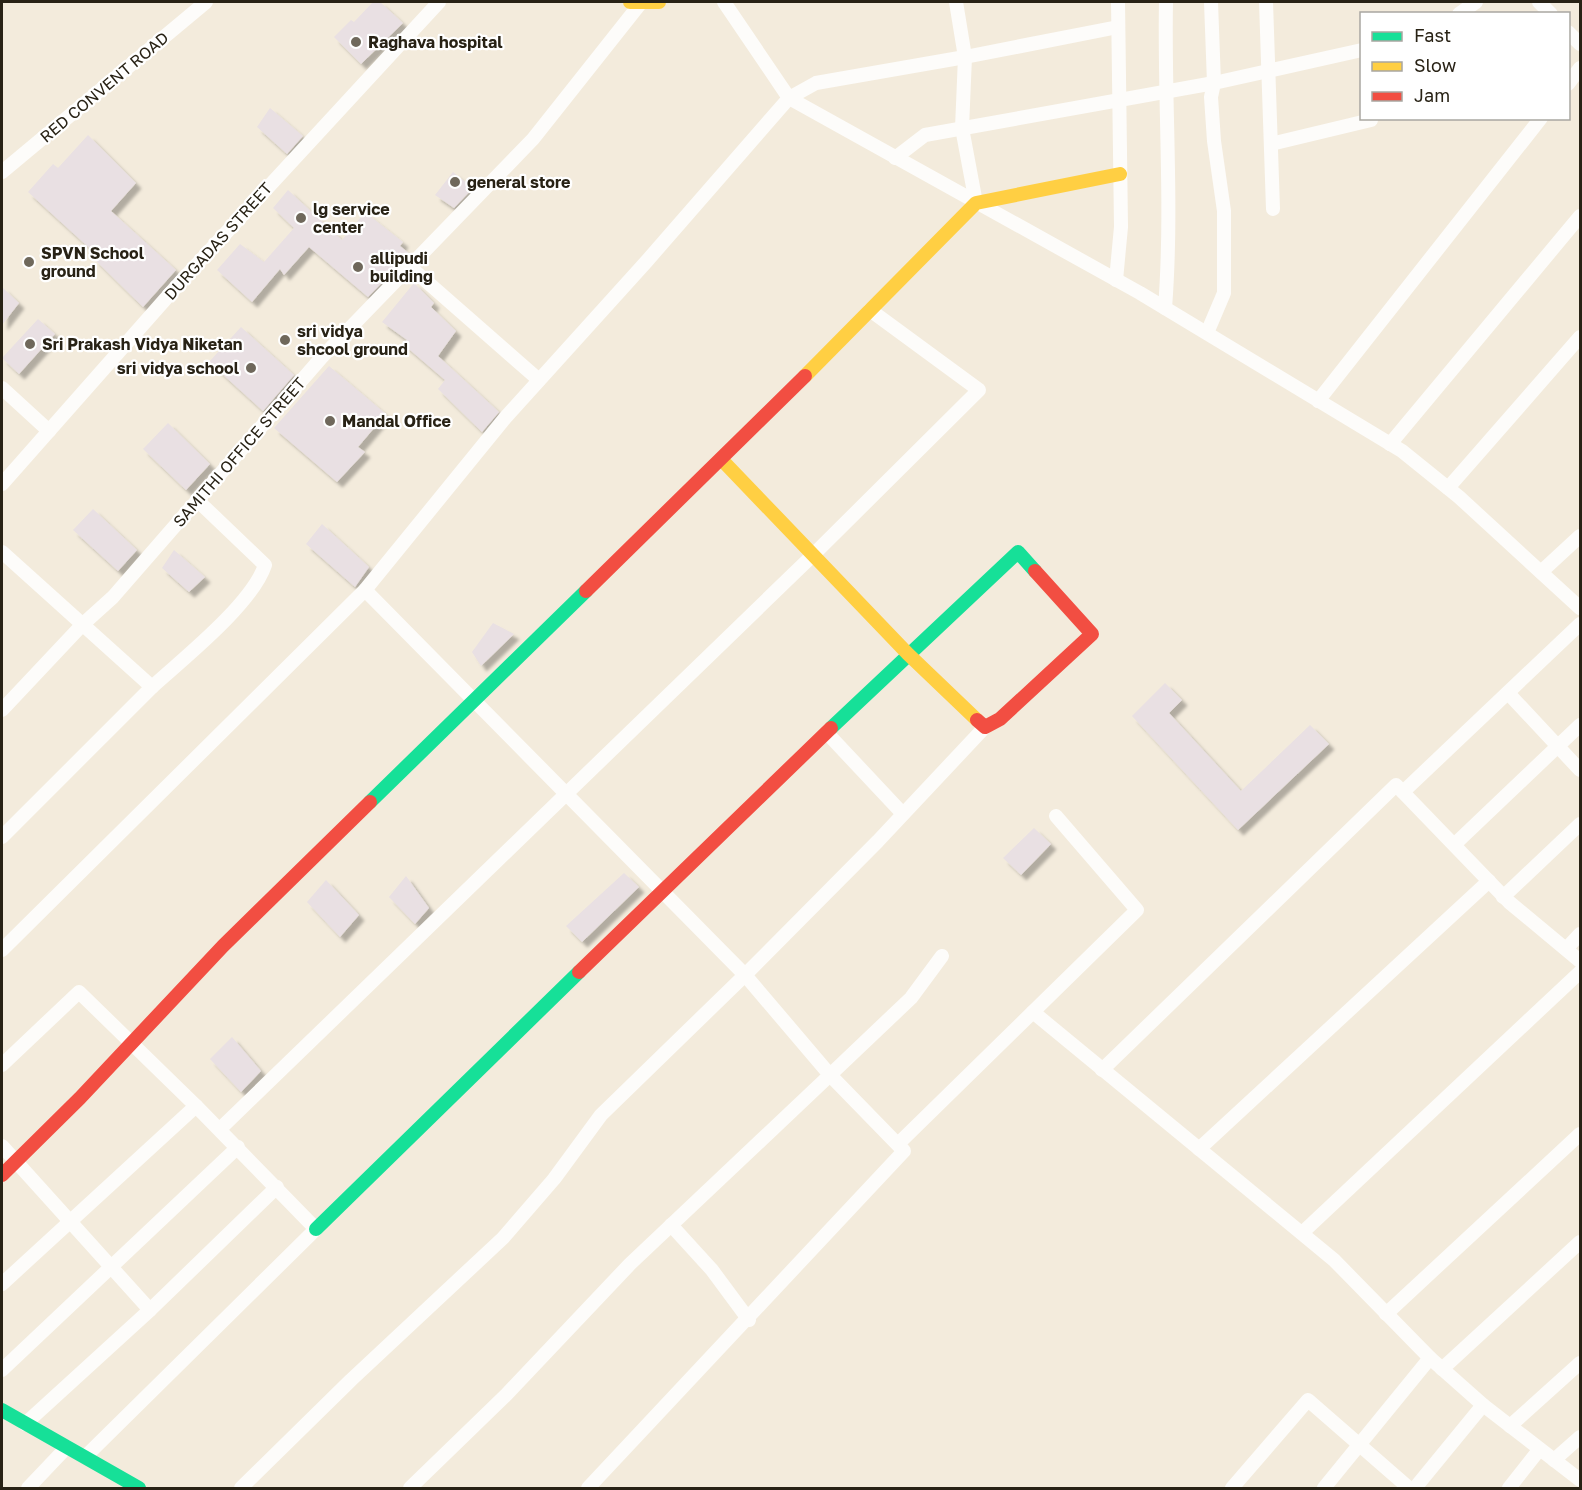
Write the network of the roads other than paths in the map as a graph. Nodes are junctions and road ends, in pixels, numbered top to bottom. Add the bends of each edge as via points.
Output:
1 (206, 2) edge
2 (439, 2) edge
3 (659, 2) edge
4 (724, 2) edge
5 (956, 2) edge
6 (1118, 2) edge
7 (1166, 2) edge
8 (1211, 2) edge
9 (1266, 2) edge
10 (1476, 2) edge
11 (635, 3) edge
12 (1461, 12) edge
13 (1118, 27) junction
14 (1570, 33) edge
15 (1581, 44) edge
16 (1360, 50) edge
17 (964, 57) junction
18 (1581, 68) edge
19 (1268, 71) junction
20 (1214, 83) junction
21 (1570, 83) edge
22 (1164, 92) junction
23 (789, 98) junction
24 (1118, 100) junction
25 (1371, 120) dead end
26 (1539, 120) edge
27 (962, 128) junction
28 (1271, 144) junction
29 (895, 158) junction
30 (2, 172) edge
31 (1120, 174) junction
32 (976, 203) junction
33 (1273, 209) dead end
34 (1581, 216) edge
35 (410, 266) junction
36 (1116, 280) junction
37 (1165, 308) junction
38 (870, 310) junction
39 (1207, 333) junction
40 (1581, 338) edge
41 (539, 380) junction
42 (2, 388) edge
43 (1318, 401) junction
44 (49, 430) junction
45 (1390, 444) junction
46 (722, 459) junction
47 (2, 484) edge
48 (1448, 488) junction
49 (197, 500) junction
50 (1581, 536) edge
51 (2, 552) edge
52 (813, 555) junction
53 (1541, 572) junction
54 (365, 590) junction
55 (1581, 608) edge
56 (1581, 624) edge
57 (82, 625) junction
58 (908, 654) junction
59 (152, 687) junction
60 (1508, 693) junction
61 (473, 701) junction
62 (2, 710) edge
63 (1581, 725) edge
64 (985, 727) junction
65 (827, 734) junction
66 (1558, 746) junction
67 (1581, 770) edge
68 (568, 792) junction
69 (1403, 792) junction
70 (903, 814) junction
71 (1056, 816) dead end
72 (1581, 824) edge
73 (2, 837) edge
74 (1455, 844) junction
75 (1489, 881) junction
76 (662, 888) junction
77 (1503, 897) junction
78 (1581, 934) edge
79 (1566, 949) junction
80 (2, 950) edge
81 (942, 956) dead end
82 (1581, 961) edge
83 (1581, 972) edge
84 (745, 975) junction
85 (1033, 1012) junction
86 (131, 1044) junction
87 (2, 1065) edge
88 (1102, 1070) junction
89 (830, 1075) junction
90 (196, 1106) junction
91 (221, 1128) junction
92 (1581, 1134) edge
93 (898, 1144) junction
94 (2, 1146) edge
95 (238, 1147) junction
96 (1199, 1149) junction
97 (16, 1161) junction
98 (2, 1175) edge
99 (276, 1187) junction
100 (71, 1221) junction
101 (671, 1225) junction
102 (316, 1228) junction
103 (1302, 1233) junction
104 (1581, 1242) edge
105 (109, 1267) junction
106 (2, 1284) edge
107 (150, 1310) junction
108 (1386, 1314) junction
109 (749, 1320) junction
110 (1430, 1358) junction
111 (1581, 1363) edge
112 (1442, 1369) junction
113 (2, 1370) edge
114 (1483, 1405) junction
115 (2, 1410) edge
116 (25, 1424) junction
117 (1510, 1426) junction
118 (1581, 1437) edge
119 (1360, 1445) junction
120 (67, 1447) junction
121 (1539, 1450) junction
122 (84, 1457) junction
123 (1554, 1461) junction
124 (1581, 1480) edge
125 (28, 1488) edge
126 (139, 1488) edge
127 (241, 1488) edge
128 (410, 1488) edge
129 (588, 1488) edge
130 (1232, 1488) edge
131 (1324, 1488) edge
132 (1409, 1488) edge
133 (1415, 1488) edge
134 (1509, 1488) edge

1 - 30 street, RED CONVENT ROAD
2 - 44 street, DURGADAS STREET
3 - 11 street
4 - 23 street
5 - 17 street
6 - 13 street
7 - 22 street
8 - 20 street
9 - 19 street
10 - 12 street
11 - 35 street, SAMITHI OFFICE STREET via 533,139
13 - 17 street
13 - 24 street
14 - 15 street
16 - 19 street
17 - 23 street via 816,83
17 - 27 street
18 - 21 street
19 - 20 street
19 - 28 street
20 - 22 street
20 - 39 street via 1214,141 1224,211 1224,293
22 - 24 street
22 - 37 street via 1169,250
23 - 29 street
23 - 41 street
24 - 27 street
24 - 31 street
25 - 28 street
26 - 43 street
27 - 29 street via 925,135
27 - 32 street
28 - 33 street
29 - 32 street
31 - 32 street
31 - 36 street
32 - 36 street
32 - 38 street
34 - 45 street
35 - 41 street
35 - 49 street, SAMITHI OFFICE STREET via 322,357
36 - 37 street
37 - 39 street
38 - 46 street
38 - 52 street via 979,390
39 - 43 street
40 - 48 street
41 - 54 street
42 - 44 street
43 - 45 street
44 - 47 street, DURGADAS STREET
45 - 48 street
46 - 52 street
46 - 61 street
48 - 53 street
49 - 57 street, SAMITHI OFFICE STREET via 113,597
49 - 59 street via 265,565 261,579 240,602
50 - 53 street
51 - 57 street
52 - 58 street
52 - 68 street
53 - 55 street
54 - 61 street
54 - 80 street
56 - 60 street
57 - 59 street
57 - 62 street, SAMITHI OFFICE STREET
58 - 64 street
58 - 64 street via 1017,552 1092,634 1000,719
58 - 65 street
59 - 73 street
60 - 66 street
60 - 69 street
61 - 68 street
61 - 86 street via 223,946
63 - 66 street
64 - 70 street
65 - 70 street
65 - 76 street
66 - 67 street
66 - 74 street
68 - 76 street
68 - 91 street
69 - 74 street
69 - 88 street via 1396,785
70 - 84 street
71 - 85 street via 1137,910
72 - 77 street
74 - 75 street
75 - 77 street
75 - 96 street
76 - 84 street
76 - 102 street
77 - 79 street
78 - 79 street
79 - 82 street
81 - 89 street via 911,998
83 - 103 street
84 - 89 street
84 - 127 street via 601,1115 554,1179 502,1238
85 - 88 street
85 - 93 street
86 - 87 street via 79,992
86 - 90 street
86 - 97 street
88 - 96 street
89 - 93 street
89 - 101 street
90 - 91 street
90 - 100 street
91 - 95 street
92 - 108 street
93 - 109 street via 904,1151
94 - 97 street
95 - 99 street
95 - 105 street
96 - 103 street
97 - 98 street
97 - 100 street
99 - 102 street
99 - 107 street
100 - 105 street
100 - 106 street
101 - 109 street via 712,1270
101 - 128 street
102 - 122 street
103 - 108 street
104 - 112 street
105 - 107 street
105 - 113 street
107 - 116 street
108 - 110 street
109 - 129 street
110 - 112 street
110 - 119 street
111 - 117 street
112 - 114 street
114 - 117 street
114 - 133 street
115 - 116 street
116 - 120 street
117 - 121 street
118 - 123 street
119 - 130 street via 1308,1400
119 - 131 street
119 - 132 street
120 - 122 street
120 - 125 street
121 - 123 street
121 - 134 street
122 - 126 street
123 - 124 street

